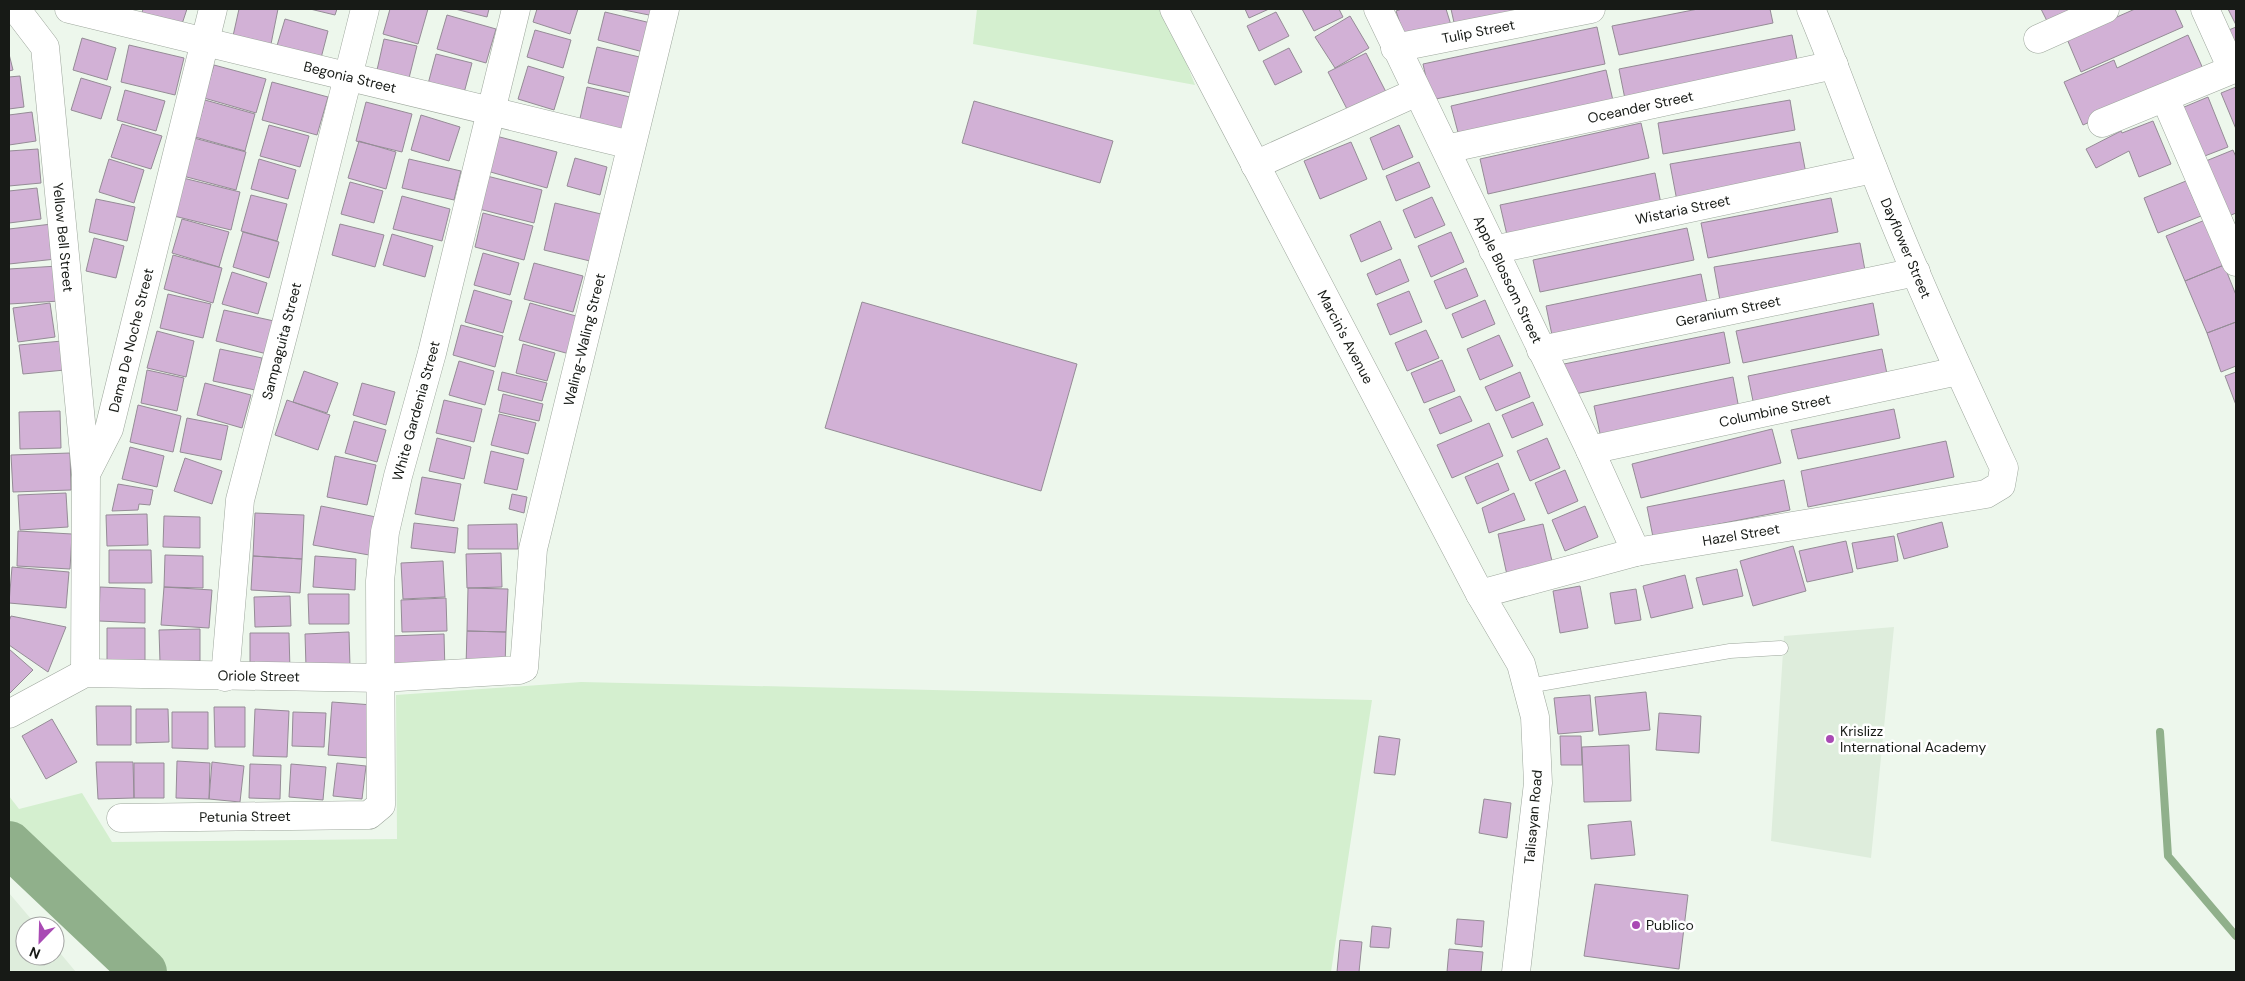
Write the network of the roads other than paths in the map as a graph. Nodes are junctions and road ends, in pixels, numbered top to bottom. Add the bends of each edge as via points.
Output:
1 (16, 9) edge
2 (55, 9) edge
3 (69, 9) edge
4 (213, 9) edge
5 (365, 9) edge
6 (516, 9) edge
7 (665, 9) edge
8 (1174, 9) edge
9 (1378, 9) edge
10 (1591, 9) edge
11 (1811, 9) edge
12 (2105, 9) edge
13 (2205, 9) edge
14 (2038, 39) dead end
15 (205, 42) junction
16 (45, 47) junction
17 (1395, 48) junction
18 (1834, 65) junction
19 (2234, 69) edge
20 (348, 76) junction
21 (1417, 92) junction
22 (2165, 98) junction
23 (491, 111) junction
24 (2102, 123) dead end
25 (631, 145) junction
26 (1446, 149) junction
27 (1255, 165) junction
28 (1873, 169) junction
29 (1493, 250) junction
30 (2236, 262) edge
31 (1916, 272) junction
32 (1542, 350) junction
33 (1958, 371) junction
34 (1590, 450) junction
35 (86, 474) junction
36 (2001, 485) joint
37 (1636, 552) junction
38 (1480, 594) junction
39 (1781, 648) dead end
40 (519, 670) joint
41 (84, 673) junction
42 (1525, 675) junction
43 (225, 677) junction
44 (381, 678) junction
45 (9, 714) edge
46 (368, 815) joint
47 (121, 818) dead end
48 (1516, 972) edge

1 - 16 street
2 - 16 street
3 - 15 street, Begonia Street
4 - 15 street, Dama De Noche Street
5 - 20 street, Sampaguita Street
6 - 23 street, White Gardenia Street
7 - 25 street, Waling-Waling Street
8 - 27 street, Marcin's Avenue
9 - 17 street, Apple Blossom Street
10 - 17 street, Tulip Street
11 - 18 street, Dayflower Street
12 - 14 street
13 - 19 street
15 - 20 street, Begonia Street
15 - 35 street, Dama De Noche Street via 109,430
16 - 35 street, Yellow Bell Street
17 - 21 street, Apple Blossom Street
18 - 26 street, Oceander Street
18 - 28 street, Dayflower Street
19 - 22 street
20 - 23 street, Begonia Street
20 - 43 street, Sampaguita Street via 240,500
21 - 26 street, Apple Blossom Street
21 - 27 street
22 - 24 street
22 - 30 street
23 - 25 street, Begonia Street
23 - 44 street, White Gardenia Street via 385,532 380,581
25 - 40 street, Waling-Waling Street via 533,549 525,664
26 - 29 street, Apple Blossom Street
27 - 38 street, Marcin's Avenue
28 - 29 street, Wistaria Street
28 - 31 street, Dayflower Street
29 - 32 street, Apple Blossom Street
31 - 32 street, Geranium Street
31 - 33 street, Dayflower Street
32 - 34 street, Apple Blossom Street
33 - 34 street, Columbine Street
33 - 36 street, Dayflower Street via 2004,468
34 - 37 street, Apple Blossom Street
35 - 41 street, Dama De Noche Street
36 - 37 street, Hazel Street via 1986,494
37 - 38 street, Hazel Street
38 - 42 street, Marcin's Avenue
39 - 42 lane
40 - 44 street, Oriole Street
41 - 43 street, Oriole Street
41 - 45 street
42 - 48 street, Talisayan Road via 1535,717 1538,782
43 - 44 street, Oriole Street
44 - 46 street, White Gardenia Street via 382,802 376,811
46 - 47 street, Petunia Street

